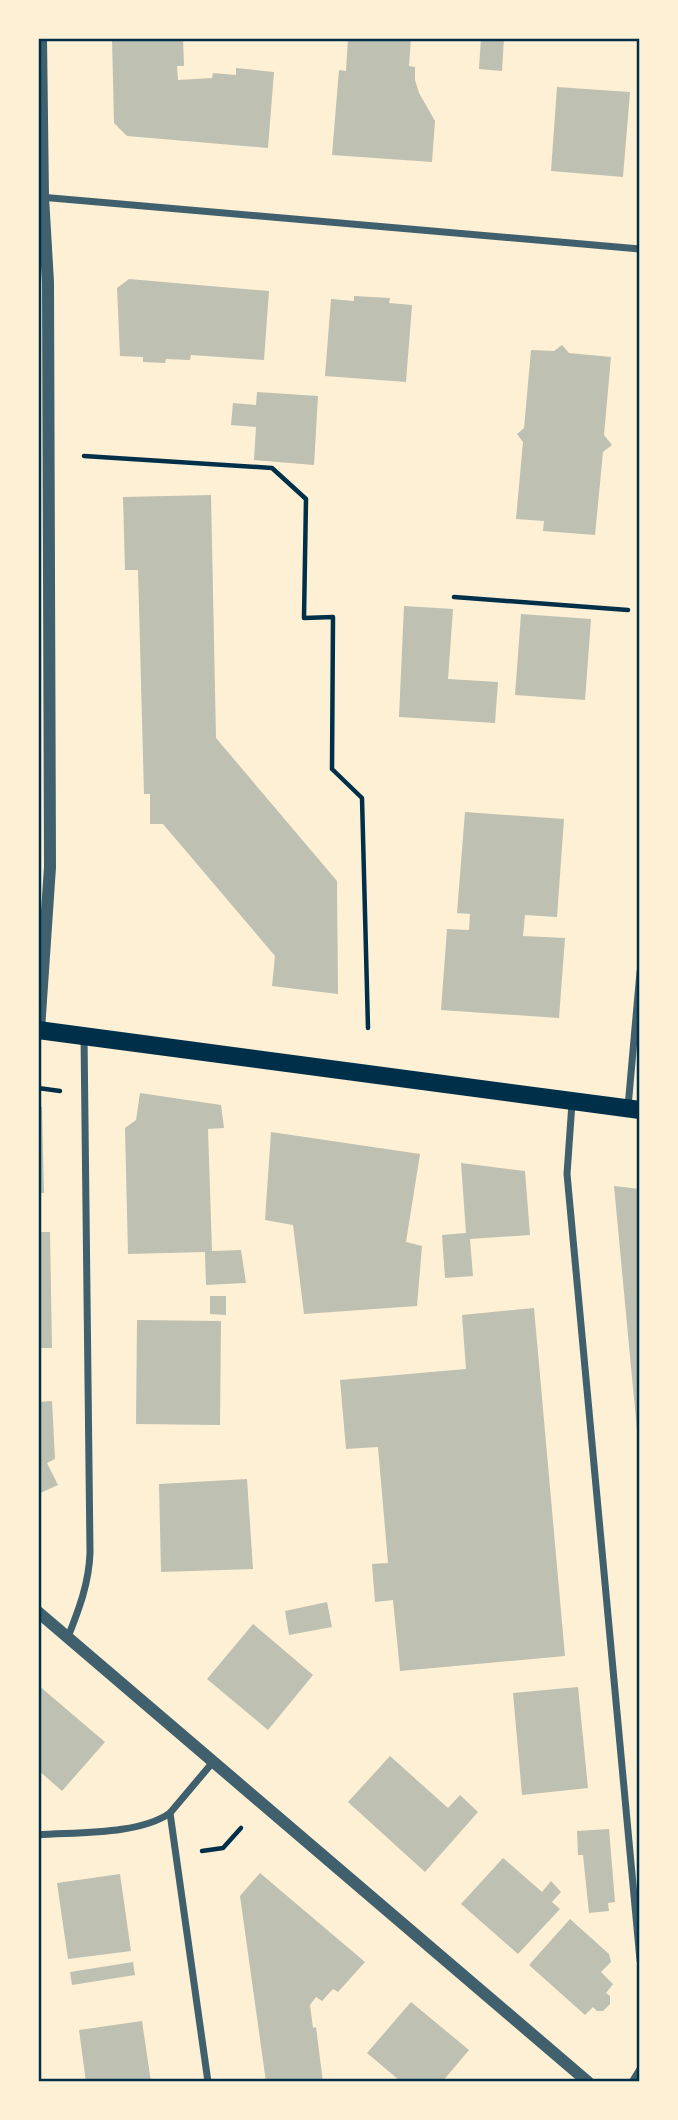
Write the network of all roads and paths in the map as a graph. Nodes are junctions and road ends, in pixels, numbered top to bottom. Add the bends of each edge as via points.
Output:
1 (41, 38) edge
2 (41, 197) edge
3 (639, 249) edge
4 (85, 456) dead end
5 (454, 597) dead end
6 (628, 610) dead end
7 (639, 972) edge
8 (368, 1028) dead end
9 (39, 1030) edge
10 (84, 1036) junction
11 (572, 1102) junction
12 (634, 1110) edge
13 (38, 1612) edge
14 (68, 1637) junction
15 (213, 1762) junction
16 (170, 1813) junction
17 (241, 1828) dead end
18 (38, 1835) edge
19 (176, 1856) junction
20 (639, 1960) edge
21 (639, 2069) edge
22 (208, 2081) edge
23 (588, 2081) edge
24 (632, 2081) edge

1 - 2 street
2 - 3 street
2 - 9 street via 48,282 50,856
4 - 8 path via 272,468 306,499 304,618 333,617 332,769 362,798
5 - 6 path
7 - 12 street
9 - 10 main road
10 - 11 main road
10 - 14 street via 90,1560 84,1594
11 - 12 main road
11 - 20 street via 569,1187
13 - 14 street
14 - 15 street
15 - 16 street
15 - 23 street
16 - 18 street via 139,1826
16 - 19 street
17 - 19 path via 223,1848
19 - 22 street
21 - 24 street

